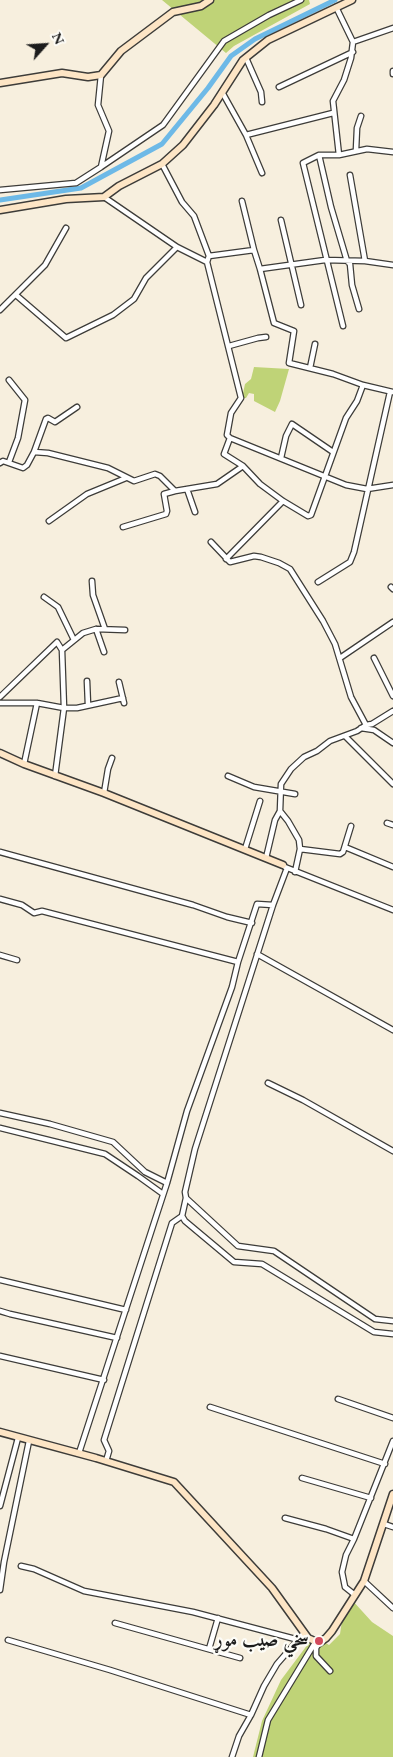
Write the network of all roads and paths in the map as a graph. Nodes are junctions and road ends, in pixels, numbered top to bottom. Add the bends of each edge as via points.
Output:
1 (210, 0) edge
2 (301, 0) edge
3 (352, 0) edge
4 (336, 7) junction
5 (393, 28) edge
6 (353, 42) junction
7 (353, 52) junction
8 (246, 58) junction
9 (101, 76) junction
10 (0, 83) edge
11 (279, 87) dead end
12 (222, 92) junction
13 (262, 102) dead end
14 (333, 113) junction
15 (361, 116) dead end
16 (246, 135) junction
17 (393, 146) edge
18 (356, 150) junction
19 (393, 151) edge
20 (339, 154) junction
21 (320, 155) junction
22 (162, 164) junction
23 (101, 167) junction
24 (262, 172) dead end
25 (350, 175) dead end
26 (0, 190) edge
27 (104, 197) junction
28 (242, 200) dead end
29 (0, 210) edge
30 (281, 220) dead end
31 (66, 228) dead end
32 (177, 247) junction
33 (254, 250) junction
34 (208, 256) junction
35 (325, 260) junction
36 (346, 261) junction
37 (365, 261) junction
38 (207, 262) junction
39 (291, 264) junction
40 (393, 265) edge
41 (260, 269) junction
42 (16, 295) junction
43 (301, 305) dead end
44 (359, 308) dead end
45 (0, 310) edge
46 (343, 326) dead end
47 (266, 337) dead end
48 (315, 344) dead end
49 (229, 346) junction
50 (310, 368) junction
51 (9, 380) dead end
52 (363, 385) junction
53 (391, 392) edge
54 (77, 407) dead end
55 (230, 438) junction
56 (34, 452) junction
57 (333, 452) junction
58 (281, 458) junction
59 (9, 462) junction
60 (0, 463) edge
61 (243, 466) junction
62 (325, 476) junction
63 (126, 478) junction
64 (393, 485) edge
65 (187, 489) junction
66 (367, 489) junction
67 (175, 490) junction
68 (283, 501) junction
69 (195, 512) dead end
70 (49, 521) dead end
71 (123, 527) dead end
72 (211, 542) dead end
73 (226, 559) junction
74 (92, 581) dead end
75 (318, 582) dead end
76 (44, 597) dead end
77 (393, 622) edge
78 (96, 629) junction
79 (105, 629) junction
80 (125, 630) dead end
81 (74, 640) junction
82 (62, 650) junction
83 (104, 652) dead end
84 (340, 658) junction
85 (374, 658) dead end
86 (87, 681) dead end
87 (119, 682) dead end
88 (393, 696) edge
89 (0, 697) edge
90 (37, 703) junction
91 (0, 704) edge
92 (88, 705) junction
93 (64, 708) junction
94 (393, 711) edge
95 (363, 726) junction
96 (345, 736) junction
97 (393, 743) edge
98 (0, 753) edge
99 (112, 758) dead end
100 (24, 764) junction
101 (55, 776) junction
102 (228, 776) dead end
103 (393, 784) edge
104 (280, 792) junction
105 (104, 793) junction
106 (295, 794) dead end
107 (260, 800) dead end
108 (280, 811) junction
109 (387, 822) dead end
110 (393, 825) edge
111 (351, 826) dead end
112 (345, 847) junction
113 (245, 849) junction
114 (300, 850) junction
115 (0, 852) edge
116 (266, 858) junction
117 (285, 867) junction
118 (393, 867) edge
119 (295, 872) junction
120 (0, 898) edge
121 (273, 905) junction
122 (393, 910) edge
123 (252, 923) junction
124 (257, 954) junction
125 (0, 955) edge
126 (17, 960) dead end
127 (238, 962) junction
128 (393, 1030) edge
129 (268, 1083) dead end
130 (0, 1113) edge
131 (0, 1128) edge
132 (393, 1151) edge
133 (167, 1183) junction
134 (163, 1194) junction
135 (186, 1198) junction
136 (182, 1216) junction
137 (0, 1280) edge
138 (126, 1310) junction
139 (0, 1311) edge
140 (393, 1321) edge
141 (393, 1334) edge
142 (117, 1338) junction
143 (0, 1356) edge
144 (104, 1380) junction
145 (338, 1399) dead end
146 (210, 1407) dead end
147 (393, 1418) edge
148 (0, 1432) edge
149 (18, 1438) junction
150 (29, 1441) junction
151 (393, 1441) edge
152 (80, 1454) junction
153 (106, 1461) junction
154 (385, 1464) junction
155 (302, 1478) dead end
156 (393, 1494) edge
157 (371, 1498) junction
158 (0, 1506) edge
159 (285, 1518) dead end
160 (384, 1524) junction
161 (393, 1527) edge
162 (354, 1539) junction
163 (21, 1566) dead end
164 (364, 1581) junction
165 (0, 1590) edge
166 (355, 1595) junction
167 (393, 1608) edge
168 (218, 1618) junction
169 (115, 1623) dead end
170 (304, 1632) junction
171 (8, 1640) dead end
172 (299, 1640) junction
173 (318, 1642) junction
174 (209, 1649) junction
175 (240, 1658) dead end
176 (330, 1671) dead end
177 (251, 1716) junction
178 (232, 1757) edge
179 (259, 1757) edge

1 - 9 street via 201,6 173,12 121,51
2 - 23 street via 269,14 224,41 163,126
3 - 4 street
4 - 6 street
4 - 8 street via 268,40
5 - 6 street
6 - 7 street
7 - 11 street
7 - 14 street via 333,101
8 - 12 street
8 - 13 street
9 - 10 street via 62,74
9 - 23 street via 98,105 109,131
12 - 16 street
12 - 22 street via 183,145
14 - 16 street
14 - 20 street
15 - 18 street
16 - 24 street
17 - 19 street
18 - 19 street
18 - 20 street
20 - 21 street
21 - 35 street via 303,164
21 - 36 street
22 - 27 street
22 - 34 street via 182,202 194,216
23 - 26 street via 76,183
25 - 37 street
27 - 29 street via 66,199
27 - 32 street
28 - 33 street
30 - 39 street
31 - 42 street via 45,265
32 - 38 street
32 - 42 street via 146,278 134,299 113,315 66,338
33 - 34 street
33 - 41 street
34 - 38 street
35 - 36 street
35 - 39 street
35 - 46 street
36 - 37 street
36 - 44 street via 350,264
37 - 40 street
38 - 49 street
39 - 41 street
39 - 43 street
41 - 50 street via 274,323 294,331 290,363
42 - 45 street
47 - 49 street
48 - 50 street
49 - 55 street via 242,398 231,413 226,435
50 - 52 street
51 - 59 street via 25,400 18,438
52 - 53 street
52 - 57 street
53 - 66 street
54 - 56 street via 55,422 46,420
55 - 58 street
55 - 61 street via 224,454
56 - 59 street via 23,468
56 - 63 street via 108,468
57 - 58 street via 292,424
57 - 62 street
58 - 62 street
59 - 60 street
61 - 65 street via 217,484
61 - 68 street
62 - 66 street via 346,486
62 - 68 street via 311,515
63 - 67 street via 134,481 155,474
63 - 70 street via 87,494
64 - 66 street
65 - 67 street
65 - 69 street
66 - 75 street via 350,562
67 - 71 street via 164,494 166,514
68 - 73 street
72 - 73 street
73 - 84 street via 230,562 261,557 290,569 323,622
74 - 79 street via 93,595
76 - 81 street via 58,607
77 - 84 street
78 - 79 street
78 - 81 street
78 - 83 street
79 - 80 street
81 - 82 street
82 - 89 street via 57,642
82 - 93 street
84 - 95 street
85 - 88 street
86 - 92 street
87 - 92 street via 124,700
90 - 91 street
90 - 93 street
90 - 100 street
92 - 93 street
93 - 101 street
94 - 95 street
95 - 96 street
95 - 97 street
96 - 103 street
96 - 104 street via 330,740 304,757 291,769 281,784
98 - 100 street
99 - 105 street
100 - 101 street
101 - 105 street
102 - 104 street
104 - 106 street
104 - 108 street
105 - 113 street
107 - 113 street
108 - 114 street via 299,840
108 - 116 street
109 - 110 street
111 - 112 street
112 - 114 street via 340,854
112 - 118 street
113 - 116 street
114 - 119 street
115 - 123 street
116 - 117 street
117 - 119 street
117 - 121 street
119 - 122 street
120 - 127 street via 22,904 34,913 42,911
121 - 123 street via 257,904
121 - 124 street
123 - 127 street
124 - 128 street
124 - 135 street via 194,1149
125 - 126 street
127 - 133 street via 187,1111
129 - 132 street
130 - 133 street via 113,1142 145,1172
131 - 134 street via 105,1154
133 - 134 street
134 - 138 street
135 - 136 street
135 - 140 street via 238,1246 274,1251 375,1319
136 - 141 street via 234,1262 262,1264 374,1332
136 - 153 street via 172,1223 104,1440 109,1451
137 - 138 street
138 - 142 street
139 - 142 street
142 - 144 street
143 - 144 street
144 - 152 street
145 - 147 street
146 - 154 street
148 - 149 street
149 - 150 street
149 - 158 street
150 - 152 street
150 - 165 street
151 - 154 street
152 - 153 street
153 - 170 street via 174,1482 272,1588
154 - 157 street
155 - 157 street
156 - 160 street
157 - 162 street
159 - 162 street
160 - 161 street
160 - 164 street
162 - 166 street via 342,1572 345,1587
163 - 168 street via 84,1591
164 - 166 street
164 - 167 street
166 - 173 street via 332,1631
168 - 172 street
168 - 174 street
169 - 174 street
170 - 172 street
170 - 173 street via 308,1638
171 - 177 street
172 - 177 street via 277,1664
173 - 176 street via 316,1656
173 - 179 street via 268,1720
174 - 175 street
177 - 178 street

